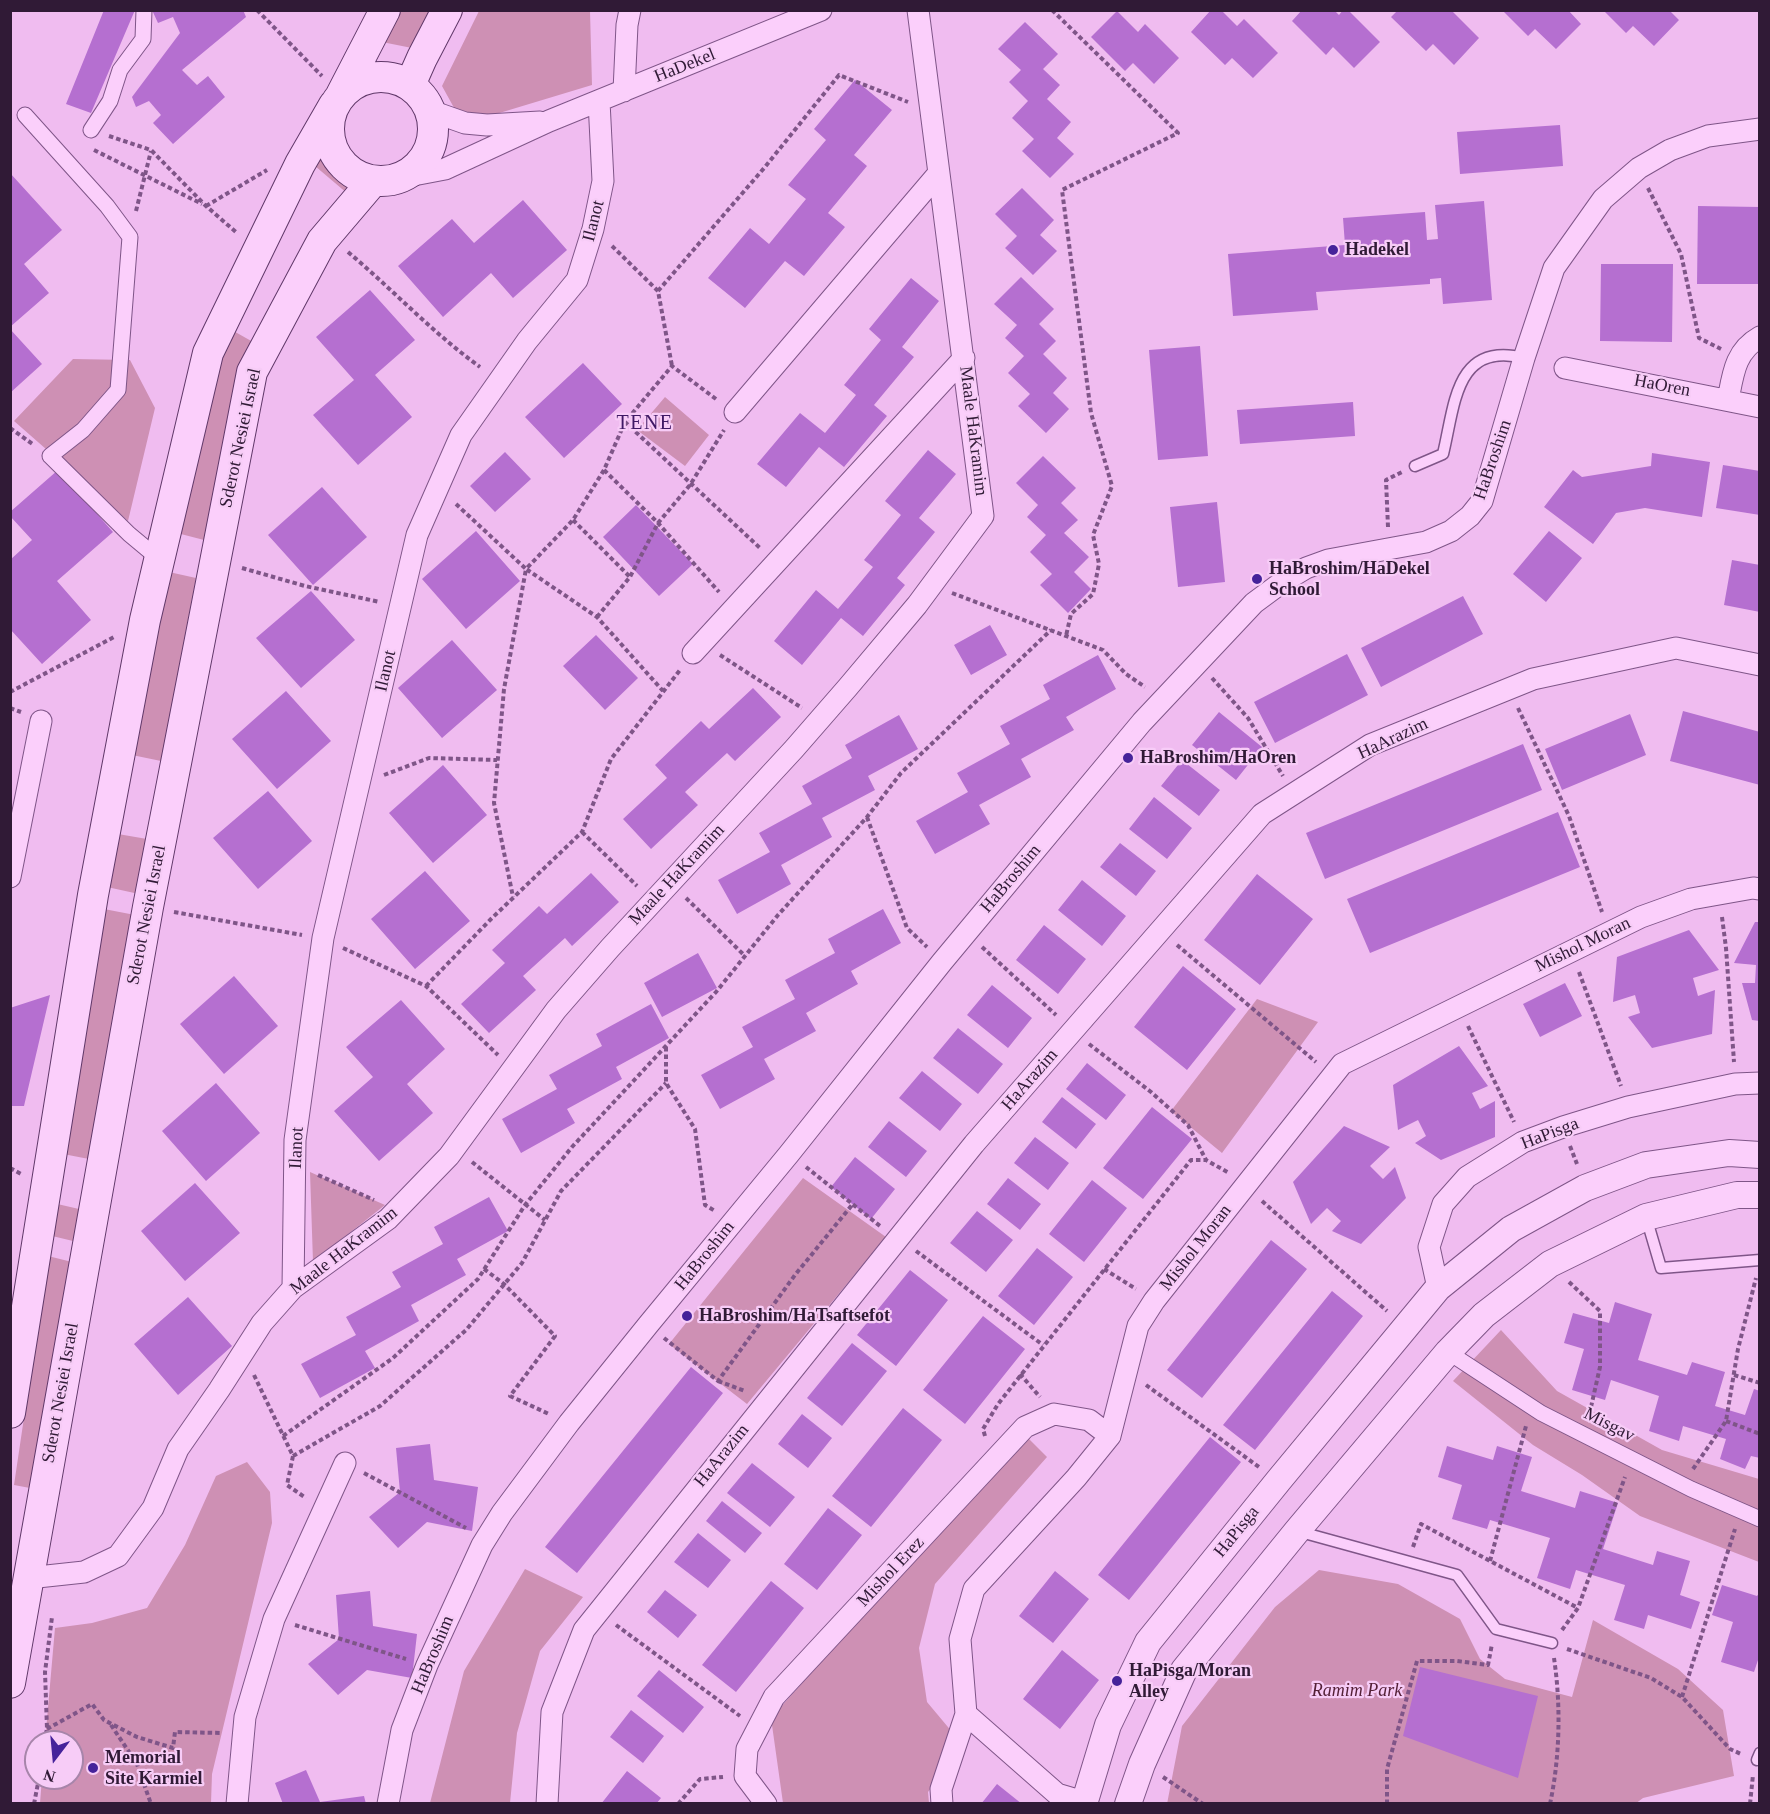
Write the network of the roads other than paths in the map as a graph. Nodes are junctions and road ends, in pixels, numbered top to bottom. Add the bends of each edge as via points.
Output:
1 (144, 10) edge
2 (385, 10) edge
3 (447, 10) edge
4 (630, 10) edge
5 (821, 10) edge
6 (918, 10) edge
7 (410, 85) junction
8 (624, 91) junction
9 (337, 100) junction
10 (599, 101) junction
11 (431, 111) junction
12 (25, 115) dead end
13 (549, 121) junction
14 (1760, 129) edge
15 (91, 130) road end
16 (939, 174) junction
17 (402, 177) junction
18 (373, 181) junction
19 (1760, 337) edge
20 (964, 358) junction
21 (1524, 358) junction
22 (1565, 368) dead end
23 (1728, 400) junction
24 (1760, 406) edge
25 (735, 412) road end
26 (1415, 466) dead end
27 (159, 559) junction
28 (697, 648) road end
29 (1760, 665) edge
30 (40, 721) dead end
31 (10, 877) edge
32 (1760, 889) edge
33 (1760, 1083) edge
34 (1760, 1155) edge
35 (1760, 1194) edge
36 (1646, 1217) junction
37 (1760, 1260) edge
38 (293, 1288) junction
39 (1438, 1288) junction
40 (1448, 1352) junction
41 (10, 1413) edge
42 (1110, 1436) junction
43 (345, 1463) road end
44 (1760, 1519) edge
45 (1297, 1531) junction
46 (42, 1576) junction
47 (1552, 1643) road end
48 (10, 1683) edge
49 (966, 1714) junction
50 (237, 1803) edge
51 (388, 1803) edge
52 (547, 1803) edge
53 (766, 1803) edge
54 (942, 1803) edge
55 (1087, 1803) edge
56 (1128, 1803) edge

1 - 15 street via 142,39 120,70 110,101
2 - 9 main road
3 - 7 main road
4 - 8 street
5 - 8 street, HaDekel
6 - 16 street, Maale HaKramim
7 - 9 main road via 393,78 374,77 350,86
7 - 11 main road via 423,96
8 - 10 street, HaDekel
9 - 18 main road via 329,121 334,153 357,176
9 - 27 main road via 300,164 208,353
10 - 13 street, HaDekel
10 - 38 street, Ilanot via 603,181 578,280 527,341 461,435 417,535 323,938 295,1140
11 - 13 street, HaDekel via 465,123 487,125
11 - 17 main road via 432,144 415,169
12 - 27 street via 130,237 118,390 83,430 50,456
13 - 17 street, HaDekel via 445,169
14 - 21 street, HaBroshim via 1708,136 1670,150 1639,168 1603,199 1554,268
16 - 20 street, Maale HaKramim
16 - 25 street
17 - 18 main road
18 - 46 main road, Sderot Nesiei Israel via 327,234 252,372 148,907
19 - 23 street via 1743,349 1735,365
20 - 28 street
20 - 38 street, Maale HaKramim via 983,516 932,585 820,719 556,1010 455,1148 388,1219
21 - 26 lane via 1507,353 1474,364 1460,384 1443,454
21 - 51 street, HaBroshim via 1482,501 1470,516 1451,531 1426,542 1328,560 1306,568 1254,603 1162,700 966,932 569,1423 482,1545 402,1730
22 - 23 street, HaOren
23 - 24 street, HaOren
27 - 41 main road via 93,895
29 - 52 street, HaArazim via 1676,648 1533,679 1370,745 1262,814 974,1144 584,1630 552,1712
30 - 31 street
32 - 42 street, Mishol Moran via 1691,899 1641,917 1342,1064 1138,1326
33 - 39 street, HaPisga via 1736,1084 1629,1107 1563,1127 1523,1142 1467,1177 1443,1204 1429,1247
34 - 39 street, HaPisga via 1729,1153 1646,1165 1585,1188 1511,1229
35 - 36 street via 1737,1195
36 - 37 lane via 1661,1268
36 - 40 street via 1550,1264 1484,1315
38 - 46 street, Maale HaKramim via 262,1323 178,1449 153,1508 118,1556 84,1572
39 - 55 street, HaPisga via 1148,1642 1108,1725
40 - 44 street, Misgav via 1531,1406 1585,1435
40 - 45 street
42 - 49 street, Mishol Moran via 1076,1479 974,1589 960,1640
42 - 53 street, Mishol Erez via 1089,1420 1054,1414 1025,1427 774,1697 747,1749 745,1776
43 - 50 street via 274,1619 245,1717
45 - 47 lane via 1457,1575 1496,1629
45 - 56 street via 1184,1670
46 - 48 main road, Sderot Nesiei Israel
49 - 54 street via 941,1789
49 - 55 street via 1057,1794

